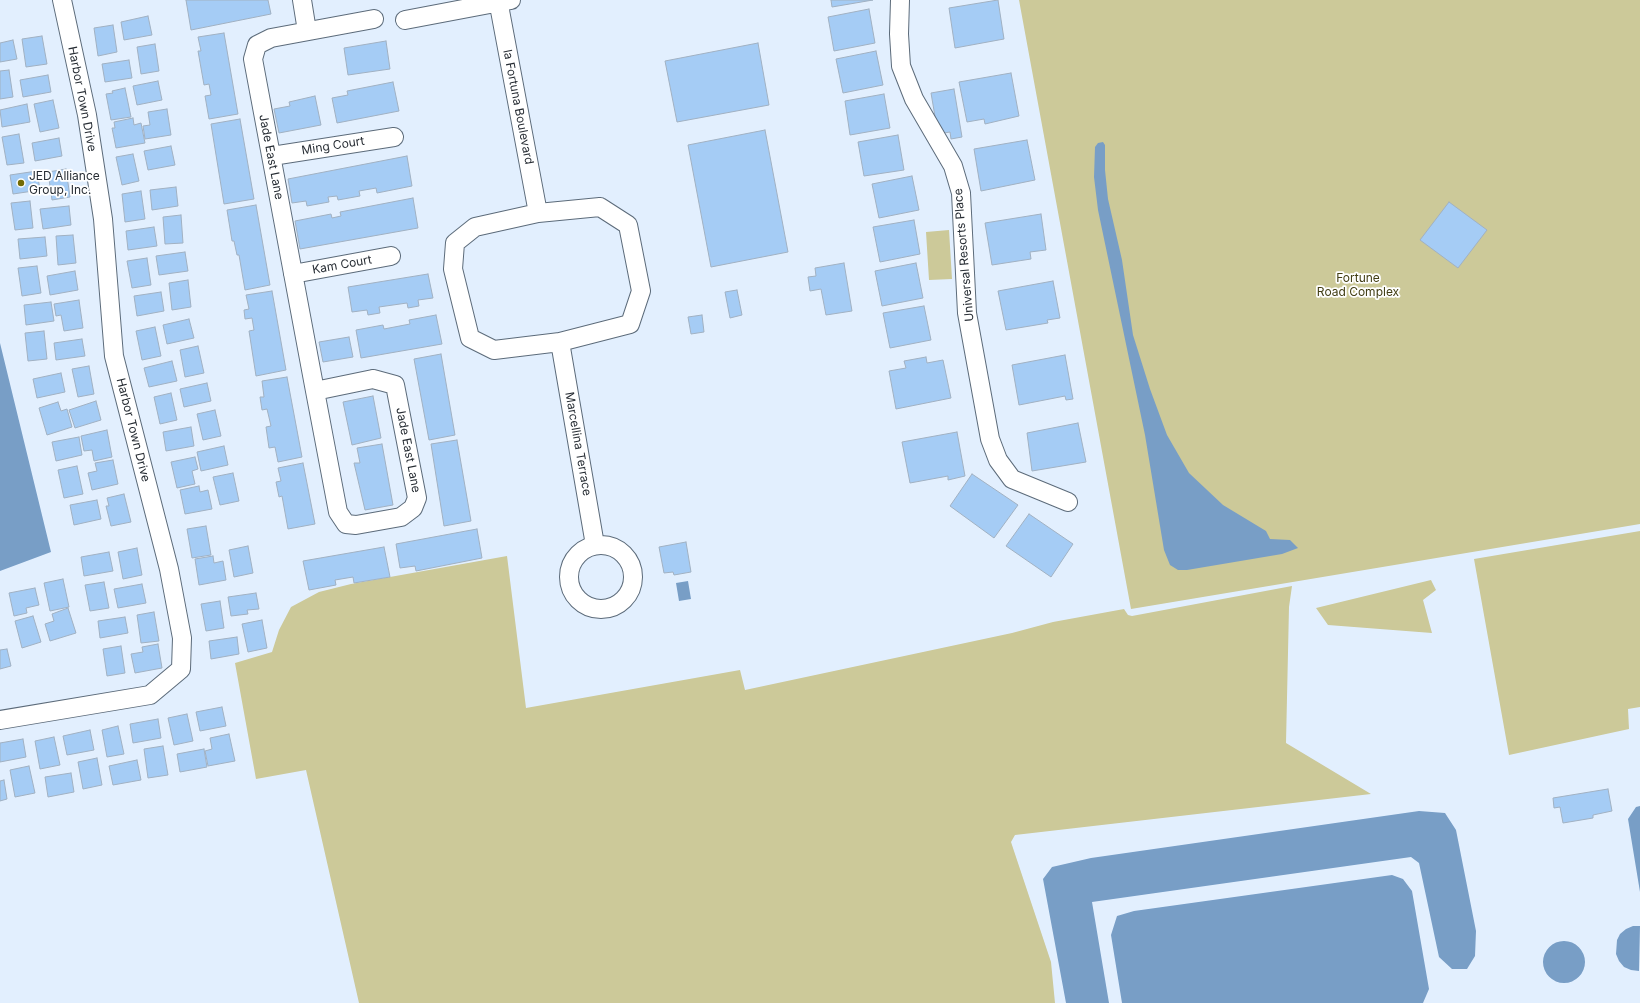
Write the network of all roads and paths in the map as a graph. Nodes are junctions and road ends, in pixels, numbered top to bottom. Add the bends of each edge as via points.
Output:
1 (62, 0) edge
2 (302, 0) edge
3 (900, 0) edge
4 (502, 1) edge
5 (374, 19) dead end
6 (405, 20) dead end
7 (307, 31) junction
8 (394, 137) dead end
9 (272, 156) junction
10 (538, 213) junction
11 (391, 256) dead end
12 (293, 274) junction
13 (560, 342) junction
14 (315, 391) junction
15 (1068, 502) dead end
16 (595, 545) dead end
17 (0, 720) edge

1 - 17 street, Harbor Town Drive via 87,115 103,219 114,356 170,569 182,638 181,670 150,695
2 - 7 street
3 - 15 street, Universal Resorts Place via 901,66 914,99 954,166 961,193 967,313 990,439 998,460 1012,479
4 - 6 street
4 - 10 street, la Fortuna Boulevard
5 - 7 street, Jade East Lane
7 - 9 street, Jade East Lane via 271,38 257,45 253,59
8 - 9 street, Ming Court
9 - 12 street, Jade East Lane
10 - 13 street via 600,207 628,225 641,291 630,324
10 - 13 street via 475,227 455,243 453,269 470,338 494,350
11 - 12 street, Kam Court
12 - 14 street, Jade East Lane
13 - 16 street, Marcellina Terrace
14 - 14 street, Jade East Lane via 373,379 395,385 417,498 412,508 401,517 356,525 346,524 338,512

